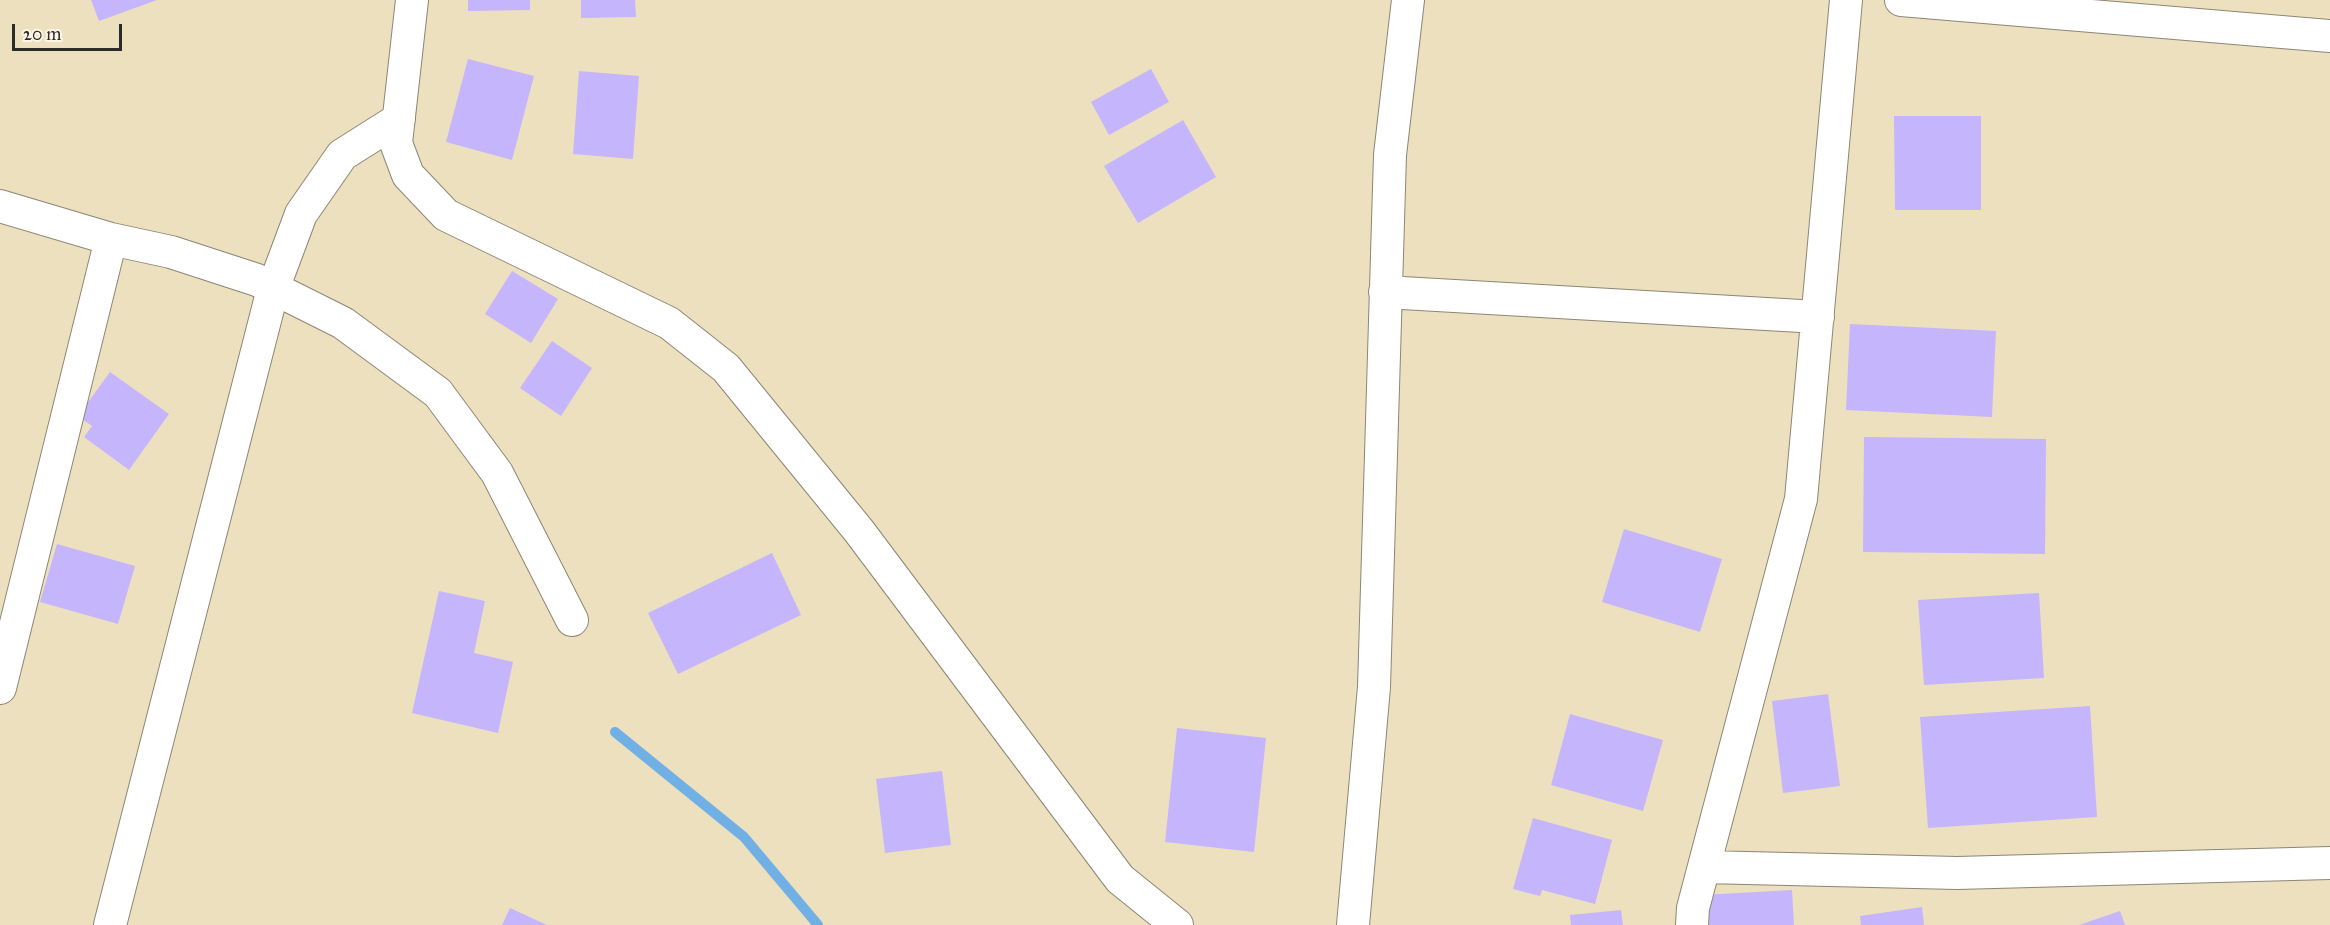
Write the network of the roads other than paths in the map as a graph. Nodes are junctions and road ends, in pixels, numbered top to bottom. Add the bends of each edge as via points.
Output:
1 (412, 0) edge
2 (1408, 0) edge
3 (1846, 0) edge
4 (1901, 0) edge
5 (2330, 36) edge
6 (399, 119) junction
7 (0, 206) edge
8 (111, 239) junction
9 (273, 289) junction
10 (1385, 292) junction
11 (1818, 317) junction
12 (572, 620) dead end
13 (0, 688) edge
14 (2330, 862) edge
15 (1704, 867) junction
16 (110, 925) edge
17 (1177, 925) edge
18 (1353, 925) edge
19 (1692, 925) edge

1 - 6 street
2 - 10 street via 1390,155
3 - 11 street
4 - 5 street
6 - 9 street via 342,155 301,214
6 - 17 street via 396,143 408,175 446,215 669,323 726,368 866,541 1120,879
7 - 8 street
8 - 9 street via 171,252
8 - 13 street
9 - 12 street via 344,323 438,393 497,473
9 - 16 street
10 - 11 street
10 - 18 street via 1374,687
11 - 15 street via 1801,499
14 - 15 street via 1957,873
15 - 19 street

